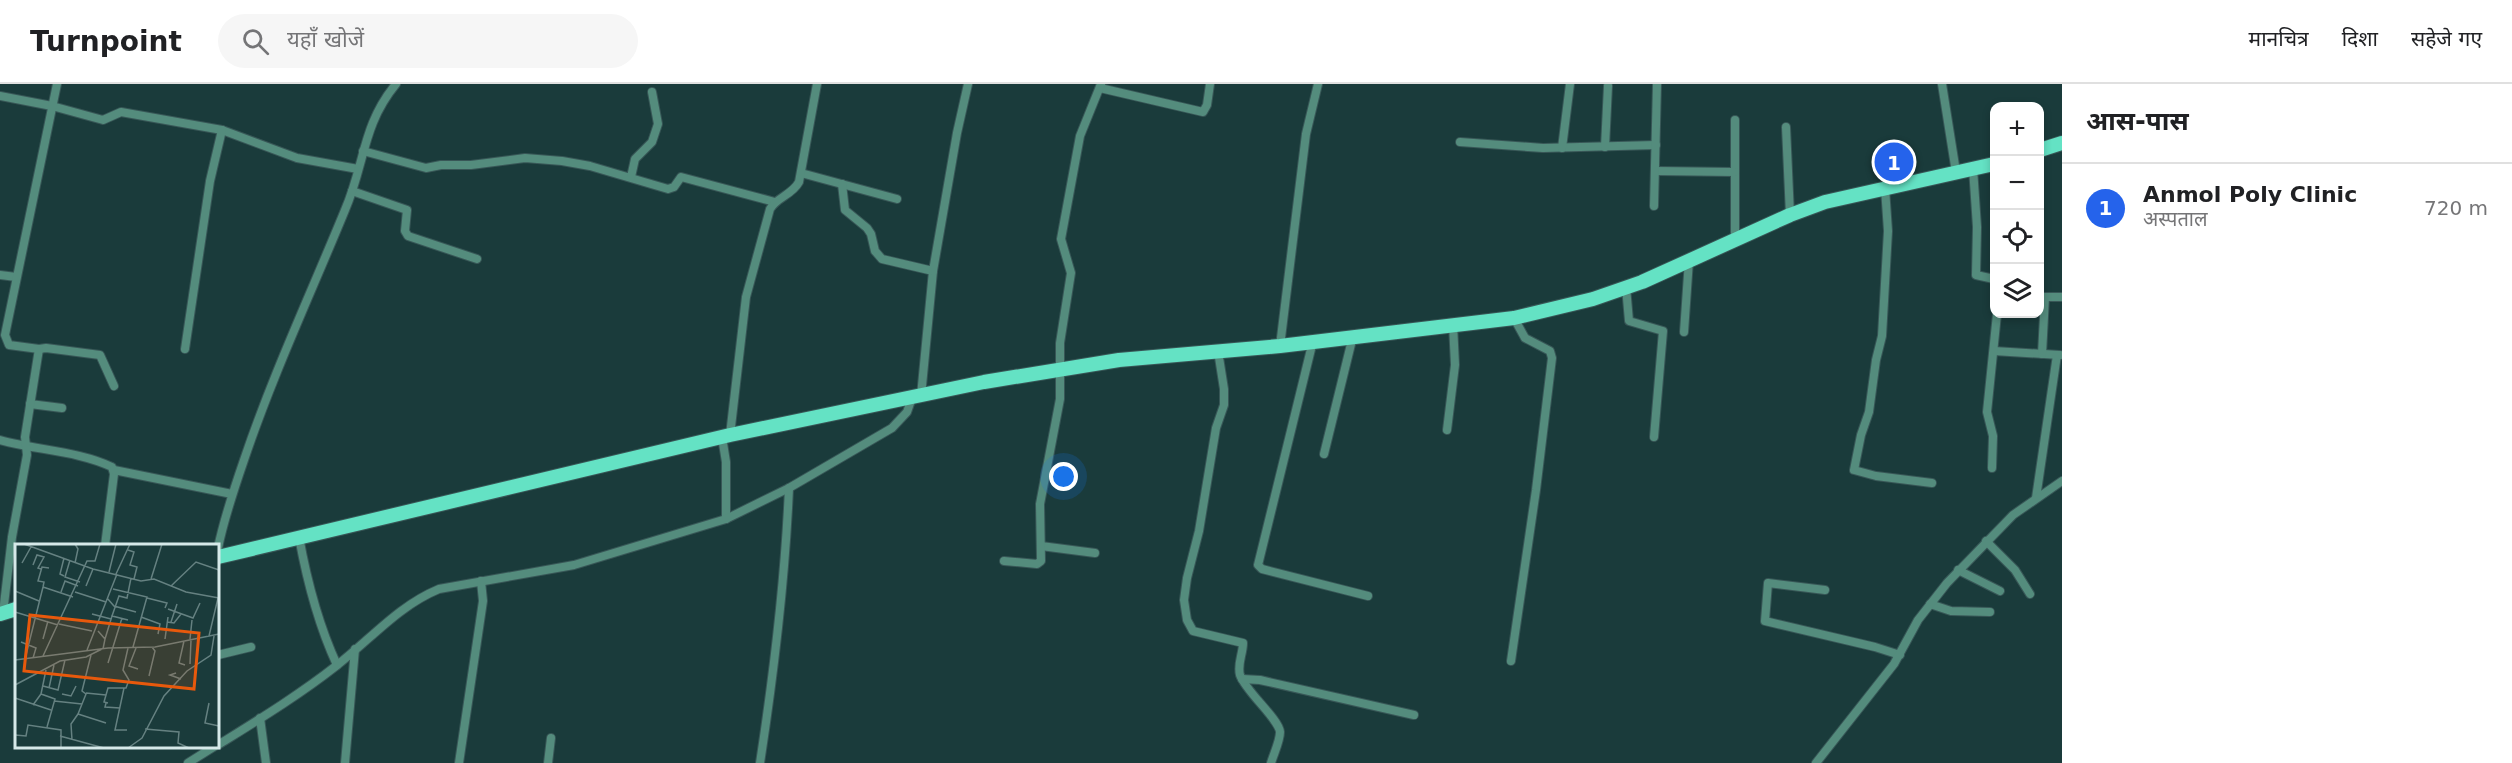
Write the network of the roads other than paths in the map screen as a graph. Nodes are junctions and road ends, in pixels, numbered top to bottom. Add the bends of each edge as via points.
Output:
1 (57, 84) edge
2 (396, 84) edge
3 (817, 84) edge
4 (968, 84) edge
5 (1210, 84) edge
6 (1318, 84) edge
7 (1570, 84) edge
8 (1657, 84) edge
9 (1942, 84) edge
10 (1100, 86) edge
11 (1608, 86) dead end
12 (652, 92) dead end
13 (0, 96) edge
14 (52, 106) junction
15 (1735, 120) dead end
16 (1786, 127) dead end
17 (222, 130) junction
18 (1461, 142) dead end
19 (2062, 143) edge
20 (1656, 146) junction
21 (1605, 147) junction
22 (1562, 148) junction
23 (2044, 149) edge
24 (363, 151) junction
25 (1990, 165) edge
26 (1973, 168) junction
27 (358, 169) junction
28 (1656, 171) junction
29 (1735, 172) junction
30 (1956, 172) junction
31 (801, 173) junction
32 (631, 177) junction
33 (842, 183) junction
34 (1885, 188) junction
35 (352, 191) junction
36 (897, 199) dead end
37 (775, 202) junction
38 (1654, 206) dead end
39 (1790, 215) junction
40 (1736, 239) junction
41 (477, 259) dead end
42 (1689, 260) junction
43 (933, 272) junction
44 (0, 275) edge
45 (16, 277) junction
46 (1990, 278) edge
47 (1626, 287) junction
48 (2044, 297) edge
49 (2062, 297) edge
50 (1514, 318) junction
51 (1997, 318) edge
52 (2042, 318) edge
53 (1453, 324) junction
54 (1684, 332) dead end
55 (1353, 336) junction
56 (1313, 341) junction
57 (1280, 346) junction
58 (39, 349) junction
59 (185, 349) dead end
60 (1218, 351) junction
61 (1994, 351) junction
62 (2042, 354) junction
63 (2059, 355) edge
64 (1060, 369) junction
65 (114, 386) dead end
66 (917, 397) junction
67 (30, 404) junction
68 (62, 408) dead end
69 (1447, 430) dead end
70 (726, 436) junction
71 (1654, 437) dead end
72 (0, 440) edge
73 (27, 446) junction
74 (1324, 454) dead end
75 (1992, 468) dead end
76 (114, 470) junction
77 (2062, 481) edge
78 (1932, 483) dead end
79 (789, 488) junction
80 (232, 494) junction
81 (2036, 498) junction
82 (726, 519) junction
83 (299, 537) junction
84 (1986, 542) junction
85 (15, 544) edge
86 (105, 544) edge
87 (219, 544) edge
88 (15, 546) edge
89 (1041, 546) junction
90 (1095, 553) dead end
91 (219, 557) edge
92 (1004, 561) dead end
93 (1958, 570) junction
94 (482, 581) junction
95 (1825, 590) dead end
96 (2000, 591) dead end
97 (2030, 594) dead end
98 (1368, 596) dead end
99 (1930, 604) junction
100 (7, 612) edge
101 (1990, 612) dead end
102 (250, 647) dead end
103 (355, 649) junction
104 (219, 655) edge
105 (1900, 655) junction
106 (1511, 661) dead end
107 (337, 665) junction
108 (1242, 679) junction
109 (1414, 715) dead end
110 (260, 718) junction
111 (551, 738) dead end
112 (219, 744) edge
113 (213, 748) edge
114 (188, 763) edge
115 (266, 763) edge
116 (345, 763) edge
117 (459, 763) edge
118 (548, 763) edge
119 (760, 763) edge
120 (1271, 763) edge
121 (1816, 763) edge

1 - 14 street
2 - 24 street via 375,114
3 - 31 street
4 - 43 street
5 - 10 street via 1205,110 1199,112
6 - 57 street via 1306,134
7 - 22 street
8 - 20 street
9 - 30 street
10 - 64 street via 1080,136 1061,239 1071,273
11 - 21 street
12 - 32 street via 658,124 652,142 635,159
13 - 14 street
14 - 17 street via 103,120 121,112
14 - 45 street
15 - 29 street
16 - 39 street
17 - 27 street via 297,158
17 - 59 street via 212,171
18 - 22 street
19 - 23 main road
20 - 21 street
20 - 28 street
21 - 22 street
24 - 27 street
24 - 32 street via 419,168 539,159
25 - 26 main road
26 - 30 main road
26 - 46 street via 1976,275
27 - 35 street
28 - 29 street
28 - 38 street
29 - 40 street
30 - 34 main road
31 - 33 street
31 - 37 street via 793,191
32 - 37 street via 668,189 684,177
33 - 36 street
33 - 43 street via 845,210 867,228 877,256
34 - 39 main road
34 - 78 street via 1888,231 1882,336 1854,470
35 - 41 street via 407,210 408,236
35 - 80 street via 285,348
37 - 70 street via 746,297
39 - 40 main road
40 - 42 main road
42 - 47 main road
42 - 54 street
43 - 66 street
44 - 45 street
45 - 58 street via 6,343
47 - 50 main road
47 - 71 street via 1629,321 1663,332
48 - 49 street
50 - 53 main road
50 - 106 street via 1525,338 1550,351 1552,358
51 - 61 street
52 - 62 street
53 - 55 main road
53 - 69 street via 1455,365
55 - 56 main road
55 - 74 street
56 - 57 main road
56 - 98 street via 1258,565
57 - 60 main road
58 - 65 street via 100,355
58 - 67 street
60 - 64 main road
60 - 108 street via 1224,405 1216,428 1184,600 1193,631 1243,643 1239,667
61 - 62 street
61 - 75 street via 1987,412 1994,444
62 - 63 street
63 - 81 street
64 - 66 main road
64 - 89 street via 1060,399 1040,504
66 - 70 main road
66 - 79 street via 892,428
67 - 68 street
67 - 73 street
70 - 82 street
70 - 83 main road
72 - 73 street
73 - 76 street via 108,465
73 - 85 street
76 - 80 street
76 - 86 street
77 - 81 street
79 - 82 street
79 - 119 street via 774,669
80 - 87 street
81 - 84 street
82 - 94 street via 574,565
83 - 91 main road
83 - 107 street via 324,637
84 - 93 street
84 - 97 street via 2015,570
88 - 100 street
89 - 90 street
89 - 92 street via 1041,561 1037,564
93 - 96 street
93 - 99 street
94 - 103 street via 439,589 409,604
94 - 117 street via 483,601
95 - 105 street via 1768,583 1765,621
99 - 101 street via 1951,611
99 - 105 street
102 - 104 street
103 - 107 street
103 - 116 street
105 - 121 street
107 - 110 street
108 - 109 street
108 - 120 street via 1279,726
110 - 112 street
110 - 115 street
111 - 118 street
113 - 114 street

